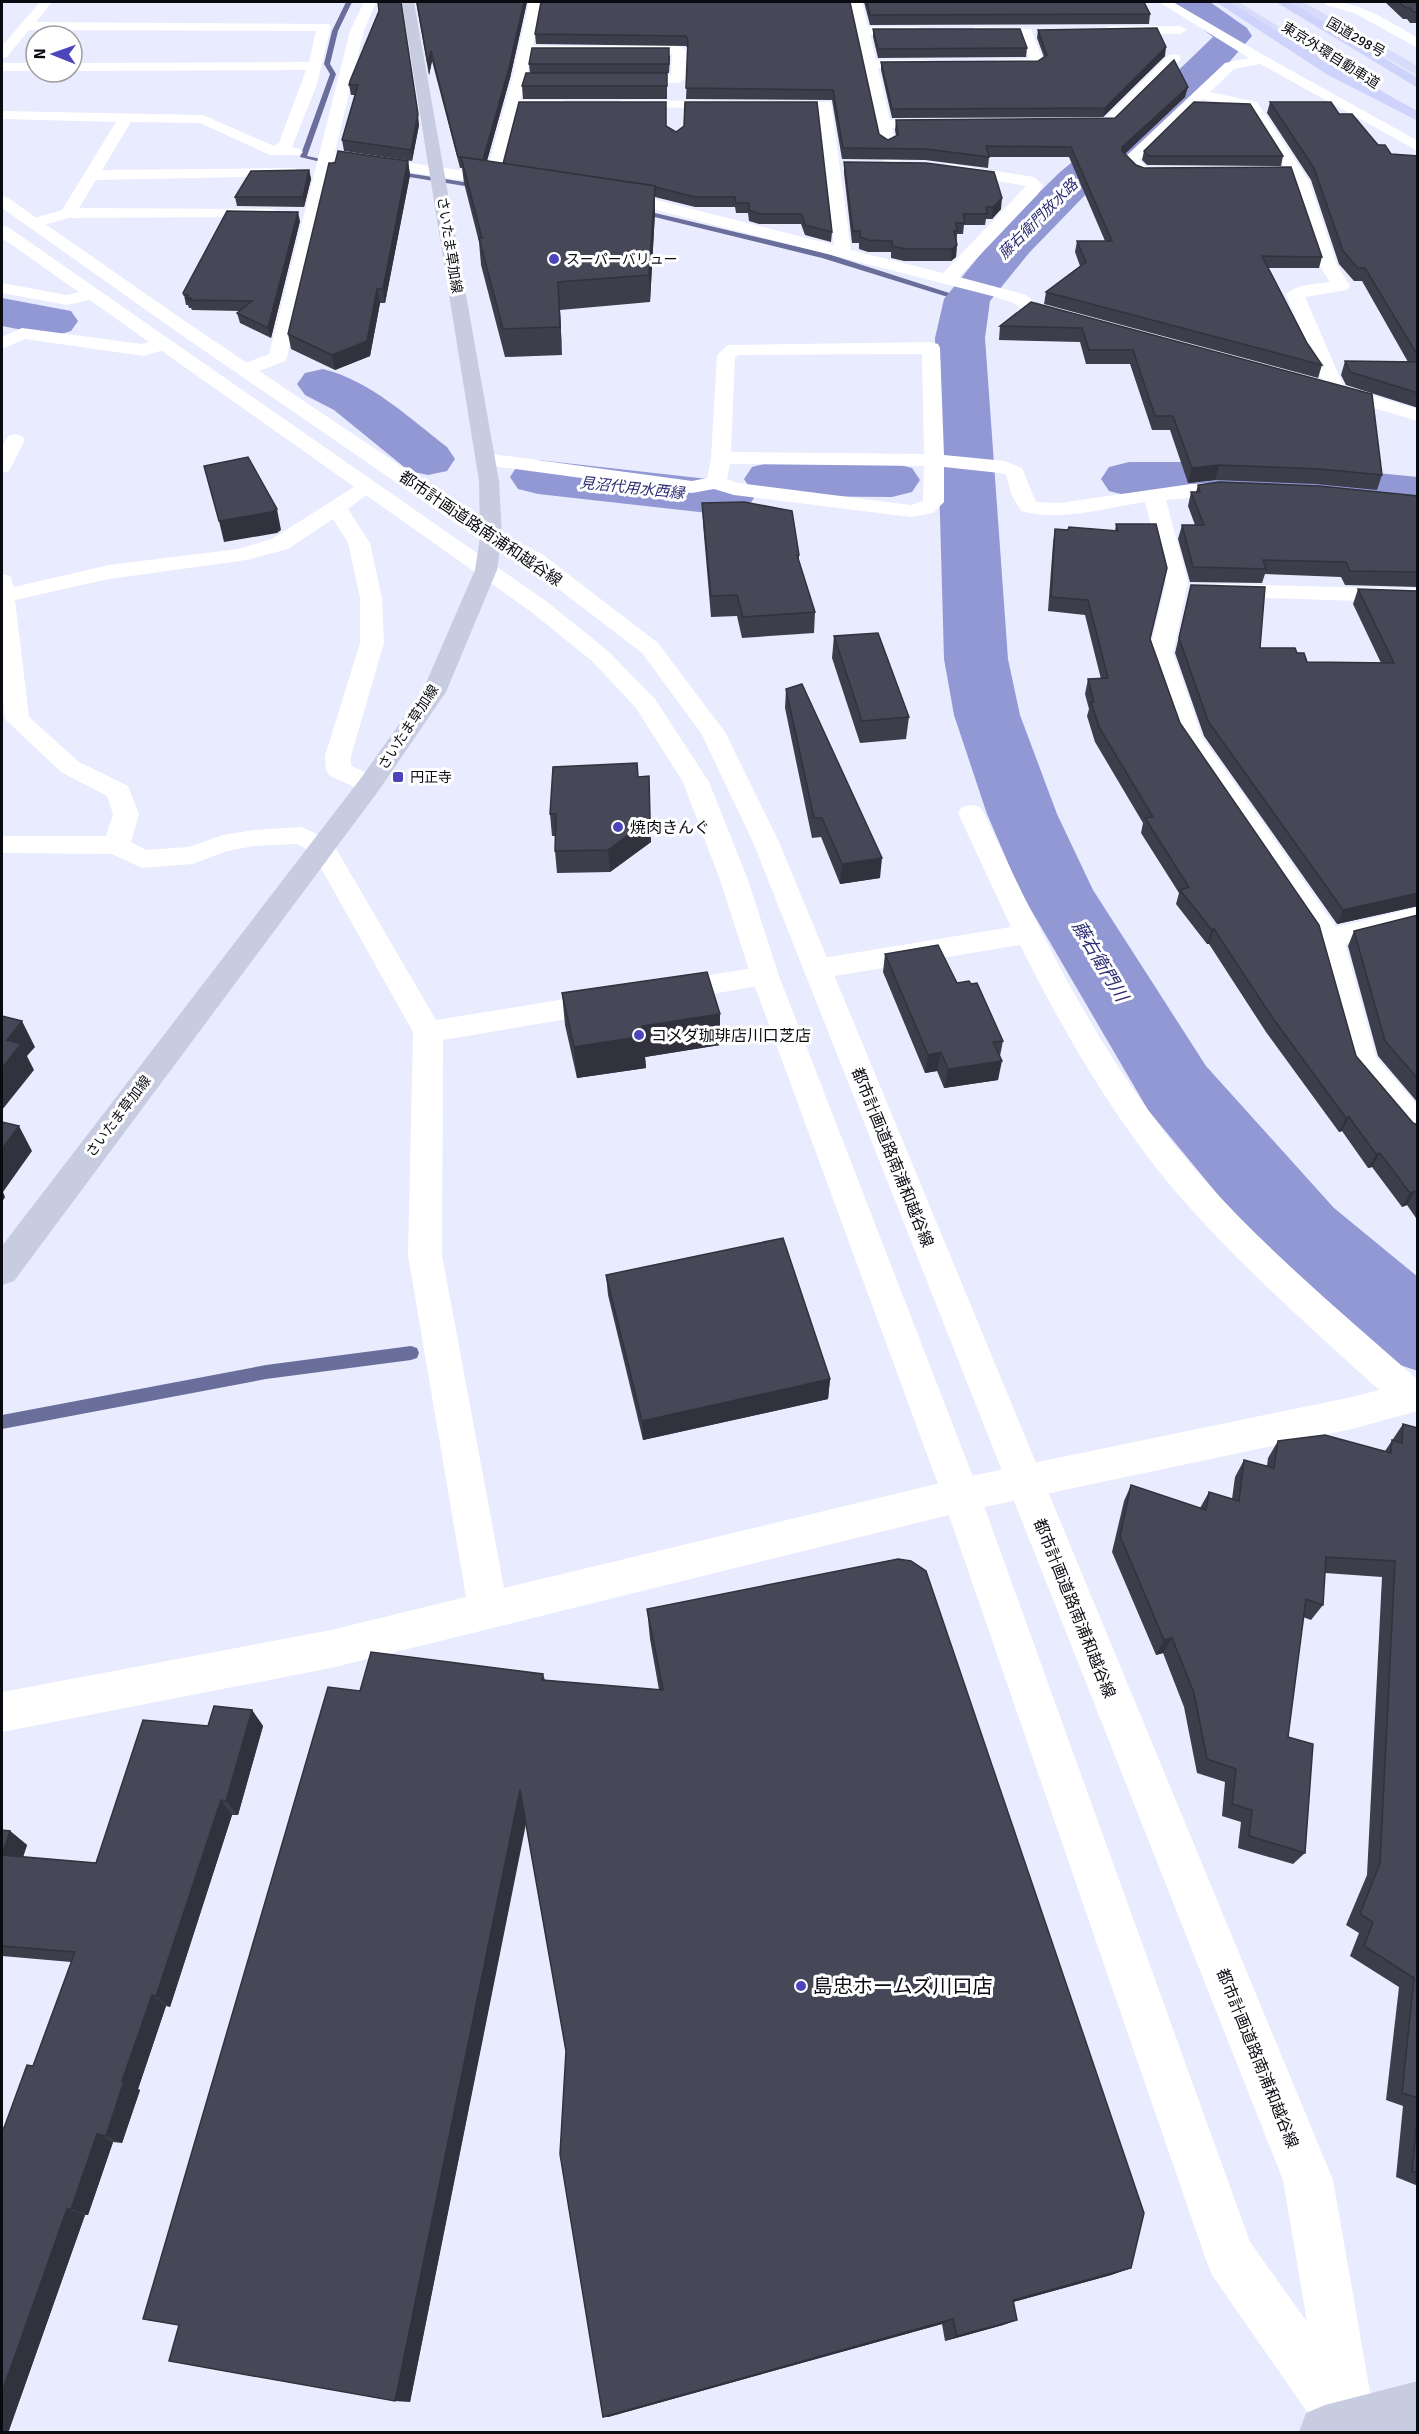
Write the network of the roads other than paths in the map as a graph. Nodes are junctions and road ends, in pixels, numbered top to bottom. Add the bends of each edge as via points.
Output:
1 (46, 2) edge
2 (370, 2) edge
3 (408, 2) edge
4 (536, 2) edge
5 (856, 2) edge
6 (1165, 2) edge
7 (1222, 2) edge
8 (1231, 2) edge
9 (1246, 2) edge
10 (1282, 2) edge
11 (1295, 2) edge
12 (1312, 2) edge
13 (1331, 2) edge
14 (201, 10) dead end
15 (28, 24) edge
16 (84, 26) edge
17 (192, 26) junction
18 (24, 28) edge
19 (1042, 30) edge
20 (1100, 30) edge
21 (1180, 30) dead end
22 (863, 31) junction
23 (931, 31) edge
24 (965, 31) edge
25 (1026, 32) junction
26 (1418, 44) edge
27 (526, 50) junction
28 (2, 54) edge
29 (1174, 58) edge
30 (1262, 60) junction
31 (871, 64) junction
32 (941, 64) edge
33 (975, 64) edge
34 (1418, 65) edge
35 (315, 66) junction
36 (2, 67) edge
37 (24, 67) edge
38 (84, 67) edge
39 (1418, 72) edge
40 (587, 79) edge
41 (610, 79) edge
42 (678, 79) junction
43 (519, 80) junction
44 (1418, 84) edge
45 (1198, 94) junction
46 (582, 104) edge
47 (606, 104) edge
48 (512, 105) junction
49 (859, 105) edge
50 (880, 105) junction
51 (1418, 108) edge
52 (676, 110) junction
53 (2, 116) edge
54 (127, 116) junction
55 (1418, 118) edge
56 (1056, 123) edge
57 (885, 124) junction
58 (953, 124) edge
59 (1418, 147) edge
60 (275, 152) junction
61 (320, 152) junction
62 (914, 167) edge
63 (936, 168) edge
64 (1189, 172) edge
65 (322, 173) junction
66 (92, 175) junction
67 (439, 177) junction
68 (492, 180) junction
69 (525, 185) edge
70 (591, 195) edge
71 (2, 201) edge
72 (68, 213) junction
73 (301, 214) junction
74 (33, 223) junction
75 (2, 231) edge
76 (843, 253) junction
77 (946, 280) junction
78 (2, 288) edge
79 (93, 294) junction
80 (1088, 323) edge
81 (2, 344) edge
82 (164, 344) junction
83 (245, 370) junction
84 (1314, 385) edge
85 (1336, 391) junction
86 (1418, 415) edge
87 (15, 440) dead end
88 (721, 458) junction
89 (485, 459) junction
90 (939, 461) junction
91 (2, 467) edge
92 (716, 482) junction
93 (367, 487) junction
94 (1256, 488) edge
95 (1154, 495) junction
96 (336, 507) junction
97 (489, 554) junction
98 (2, 581) edge
99 (1178, 590) junction
100 (2, 596) edge
101 (1418, 596) edge
102 (370, 784) junction
103 (971, 813) dead end
104 (2, 844) edge
105 (117, 846) junction
106 (322, 846) junction
107 (1418, 916) edge
108 (1027, 934) junction
109 (1329, 938) junction
110 (817, 969) junction
111 (765, 975) junction
112 (428, 1032) junction
113 (1418, 1128) edge
114 (2, 1271) edge
115 (1414, 1396) edge
116 (1023, 1480) junction
117 (961, 1495) junction
118 (488, 1610) junction
119 (2, 1712) edge
120 (1418, 2407) edge
121 (1341, 2431) edge

1 - 15 street
2 - 61 street via 357,31
3 - 67 main road, さいたま草加線
4 - 27 street
5 - 22 street
6 - 30 street
7 - 55 highway via 1333,72
8 - 55 highway
9 - 51 highway, 東京外環自動車道
10 - 44 highway, 東京外環自動車道
11 - 39 highway, 国道298号
12 - 34 highway
13 - 26 street via 1359,10
14 - 17 street
16 - 17 street
17 - 35 street via 324,27
18 - 28 street
19 - 25 street
20 - 21 street
22 - 23 street
22 - 31 street
24 - 25 street
25 - 33 street via 1037,63
27 - 42 street via 679,50
27 - 43 street
29 - 56 street via 1108,123
30 - 45 street via 1230,66
30 - 59 street
31 - 32 street
31 - 50 street
35 - 38 street
35 - 60 street via 286,145
36 - 37 street
40 - 43 street
41 - 42 street
42 - 52 street
43 - 48 street
45 - 64 street via 1130,160 1142,172
45 - 85 street via 1252,105 1301,181 1328,265 1341,286 1295,295
46 - 48 street
47 - 52 street
48 - 68 street via 512,126
49 - 50 street
50 - 57 street
52 - 76 street via 832,105 840,166
53 - 54 street
54 - 60 street via 203,119
54 - 66 street
57 - 58 street
57 - 62 street via 887,166
60 - 61 street
61 - 65 street
61 - 67 street
63 - 77 street via 1018,178 1035,184
65 - 66 street
65 - 73 street
66 - 72 street
67 - 68 street
67 - 89 main road, さいたま草加線
68 - 69 street
70 - 76 street via 652,204
71 - 74 street, 都市計画道路南浦和越谷線
72 - 73 street
72 - 74 street
73 - 83 street via 278,357
74 - 83 street, 都市計画道路南浦和越谷線
75 - 79 street, 都市計画道路南浦和越谷線
76 - 77 street
77 - 80 street via 1020,299 1031,308
78 - 79 street via 67,300
79 - 82 street, 都市計画道路南浦和越谷線
81 - 82 street via 17,327 143,350
82 - 93 street, 都市計画道路南浦和越谷線
83 - 97 street, 都市計画道路南浦和越谷線
84 - 85 street
85 - 86 street
87 - 91 street
88 - 90 street
88 - 90 street via 726,355 735,349 931,348
88 - 92 street
89 - 92 street via 692,487
89 - 97 main road, さいたま草加線 via 489,481
90 - 92 street via 933,502 926,509 911,511 734,489
90 - 95 street via 1005,467 1015,472 1028,507 1043,511
93 - 96 street
93 - 97 street, 都市計画道路南浦和越谷線
94 - 95 street
95 - 99 street
96 - 100 street via 280,544 239,555 110,572
96 - 102 street via 359,543 371,598 372,643 338,756 339,770
97 - 102 main road, さいたま草加線 via 434,692
97 - 110 street, 都市計画道路南浦和越谷線 via 534,559 650,648 713,732 766,842
97 - 111 street, 都市計画道路南浦和越谷線 via 538,606 600,656 646,704 696,782
98 - 100 street
99 - 101 street
99 - 109 street via 1161,653 1190,737
100 - 105 street via 17,719 70,766 119,792 126,814
102 - 106 main road, さいたま草加線
103 - 108 street
104 - 105 street
105 - 106 street via 142,859 192,855 254,838 301,835
106 - 112 street
106 - 114 main road, さいたま草加線
107 - 109 street
108 - 110 street
108 - 115 street via 1085,1038 1128,1104 1191,1184 1300,1296
109 - 113 street via 1362,1061
110 - 116 street, 都市計画道路南浦和越谷線
111 - 112 street
111 - 117 street, 都市計画道路南浦和越谷線
112 - 118 street via 424,1255
115 - 116 street via 1352,1413
116 - 117 street
116 - 121 street, 都市計画道路南浦和越谷線 via 1308,2180
117 - 118 street
117 - 121 street, 都市計画道路南浦和越谷線 via 1230,2257
118 - 119 street via 331,1649
120 - 121 main road

